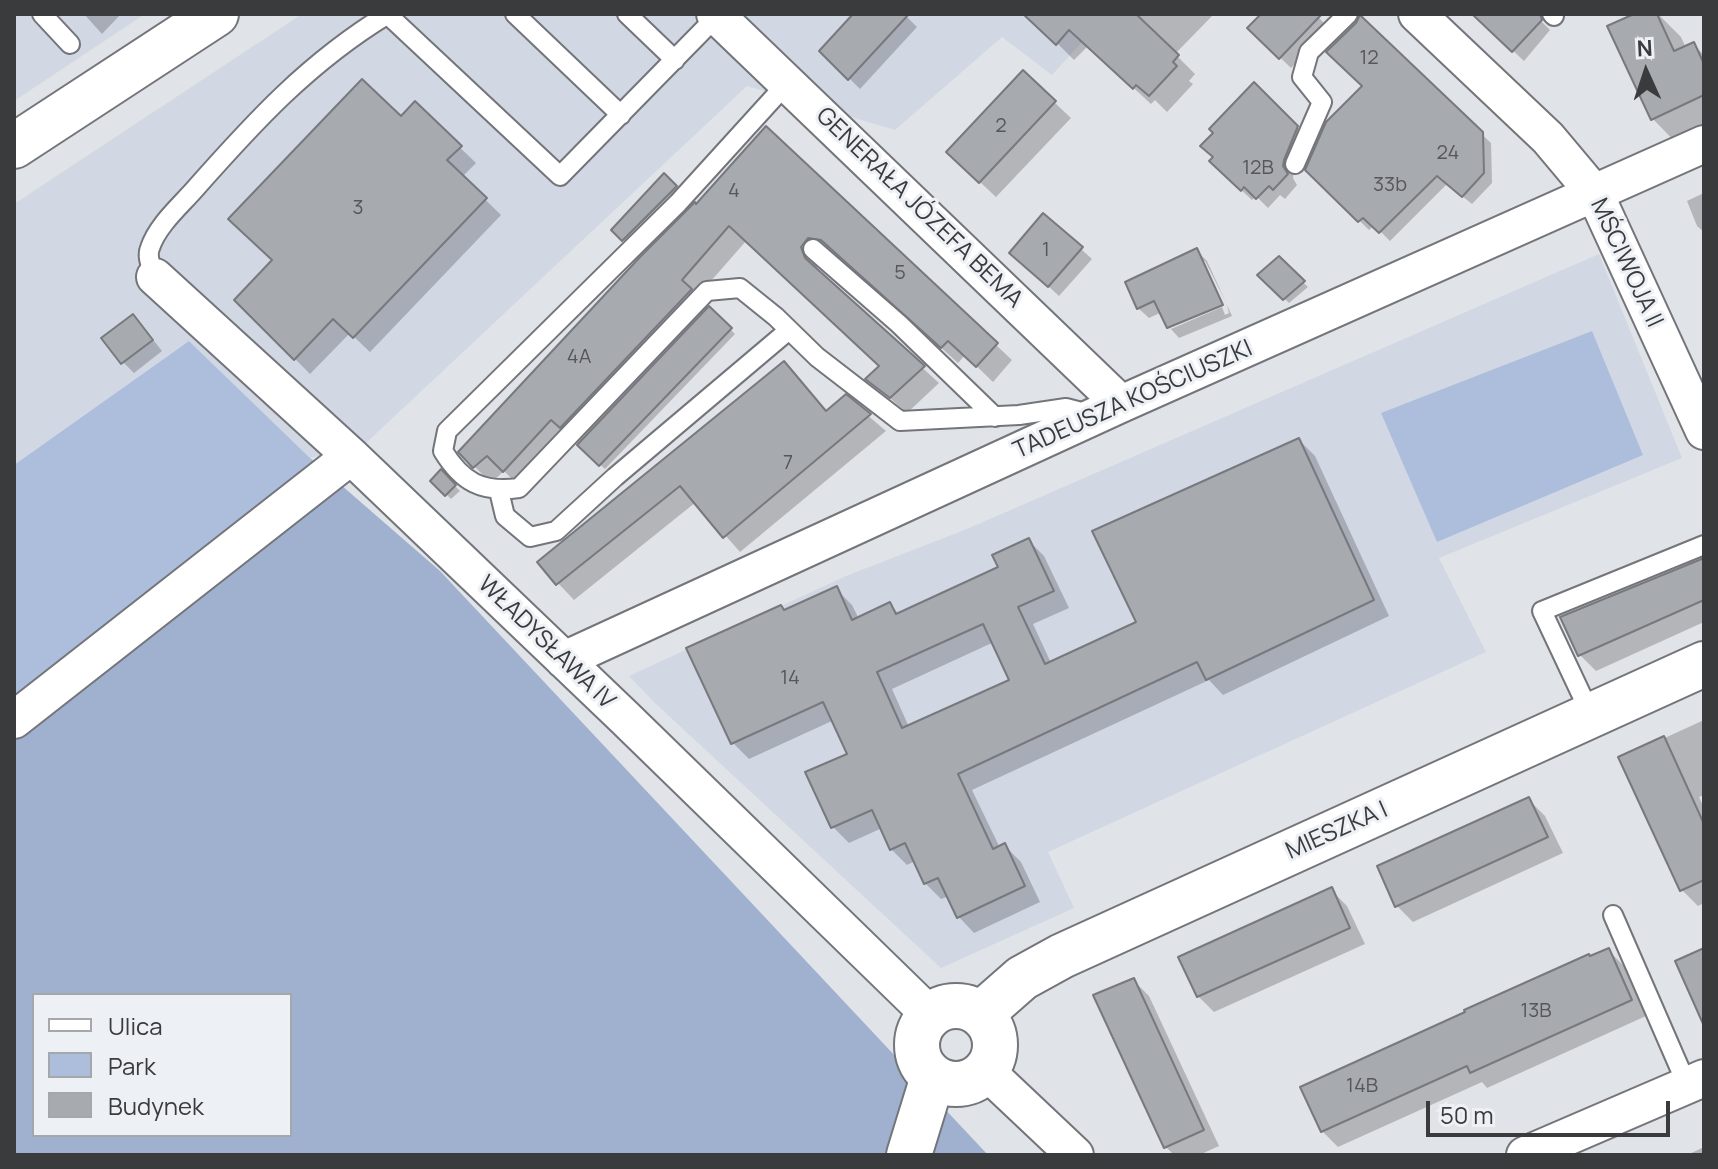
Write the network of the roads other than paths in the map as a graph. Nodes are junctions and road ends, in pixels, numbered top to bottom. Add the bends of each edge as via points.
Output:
1 (42, 14) edge
2 (216, 14) edge
3 (388, 14) edge
4 (515, 14) edge
5 (627, 14) edge
6 (1348, 14) edge
7 (1417, 14) edge
8 (717, 15) edge
9 (70, 44) dead end
10 (675, 60) junction
11 (788, 82) junction
12 (621, 115) junction
13 (1704, 144) edge
14 (14, 146) edge
15 (1295, 164) dead end
16 (1595, 194) junction
17 (813, 249) dead end
18 (150, 282) joint
19 (789, 330) junction
20 (1109, 410) junction
21 (995, 417) junction
22 (1704, 431) edge
23 (351, 456) junction
24 (499, 491) junction
25 (1704, 545) edge
26 (564, 660) junction
27 (1704, 664) edge
28 (1591, 715) junction
29 (14, 720) edge
30 (1613, 915) dead end
31 (981, 1014) junction
32 (930, 1015) junction
33 (986, 1071) junction
34 (933, 1077) junction
35 (1695, 1082) edge
36 (909, 1155) edge
37 (1075, 1155) edge
38 (1525, 1155) edge

1 - 9 lane
2 - 14 street
3 - 12 lane via 560,176
3 - 18 lane via 350,37 288,88 159,229 148,250
4 - 12 lane
5 - 10 lane
6 - 15 lane via 1309,52 1302,77 1322,102
7 - 16 street, MŚCIWOJA II via 1548,138
8 - 10 lane
8 - 11 street, GENERAŁA JÓZEFA BEMA
10 - 12 lane
11 - 20 street, GENERAŁA JÓZEFA BEMA
11 - 24 lane via 678,203 447,431 443,451 454,468 471,483
13 - 16 street, TADEUSZA KOŚCIUSZKI
16 - 20 street, TADEUSZA KOŚCIUSZKI
16 - 22 street, MŚCIWOJA II
17 - 21 lane
18 - 23 street, WŁADYSŁAWA IV
19 - 21 lane via 900,421
19 - 24 lane via 740,288 707,291 519,488
19 - 24 lane via 556,531 530,537 505,516
20 - 21 lane via 1066,408
20 - 26 street, TADEUSZA KOŚCIUSZKI
23 - 26 street, WŁADYSŁAWA IV
23 - 29 street
25 - 28 lane via 1542,611
26 - 32 street, WŁADYSŁAWA IV
27 - 28 street, MIESZKA I
28 - 31 street, MIESZKA I via 1062,956 1022,978
30 - 35 lane
31 - 32 street via 950,1006
31 - 33 street via 996,1048
32 - 34 street via 917,1047
33 - 34 street via 961,1085
33 - 37 street
34 - 36 street
35 - 38 street

